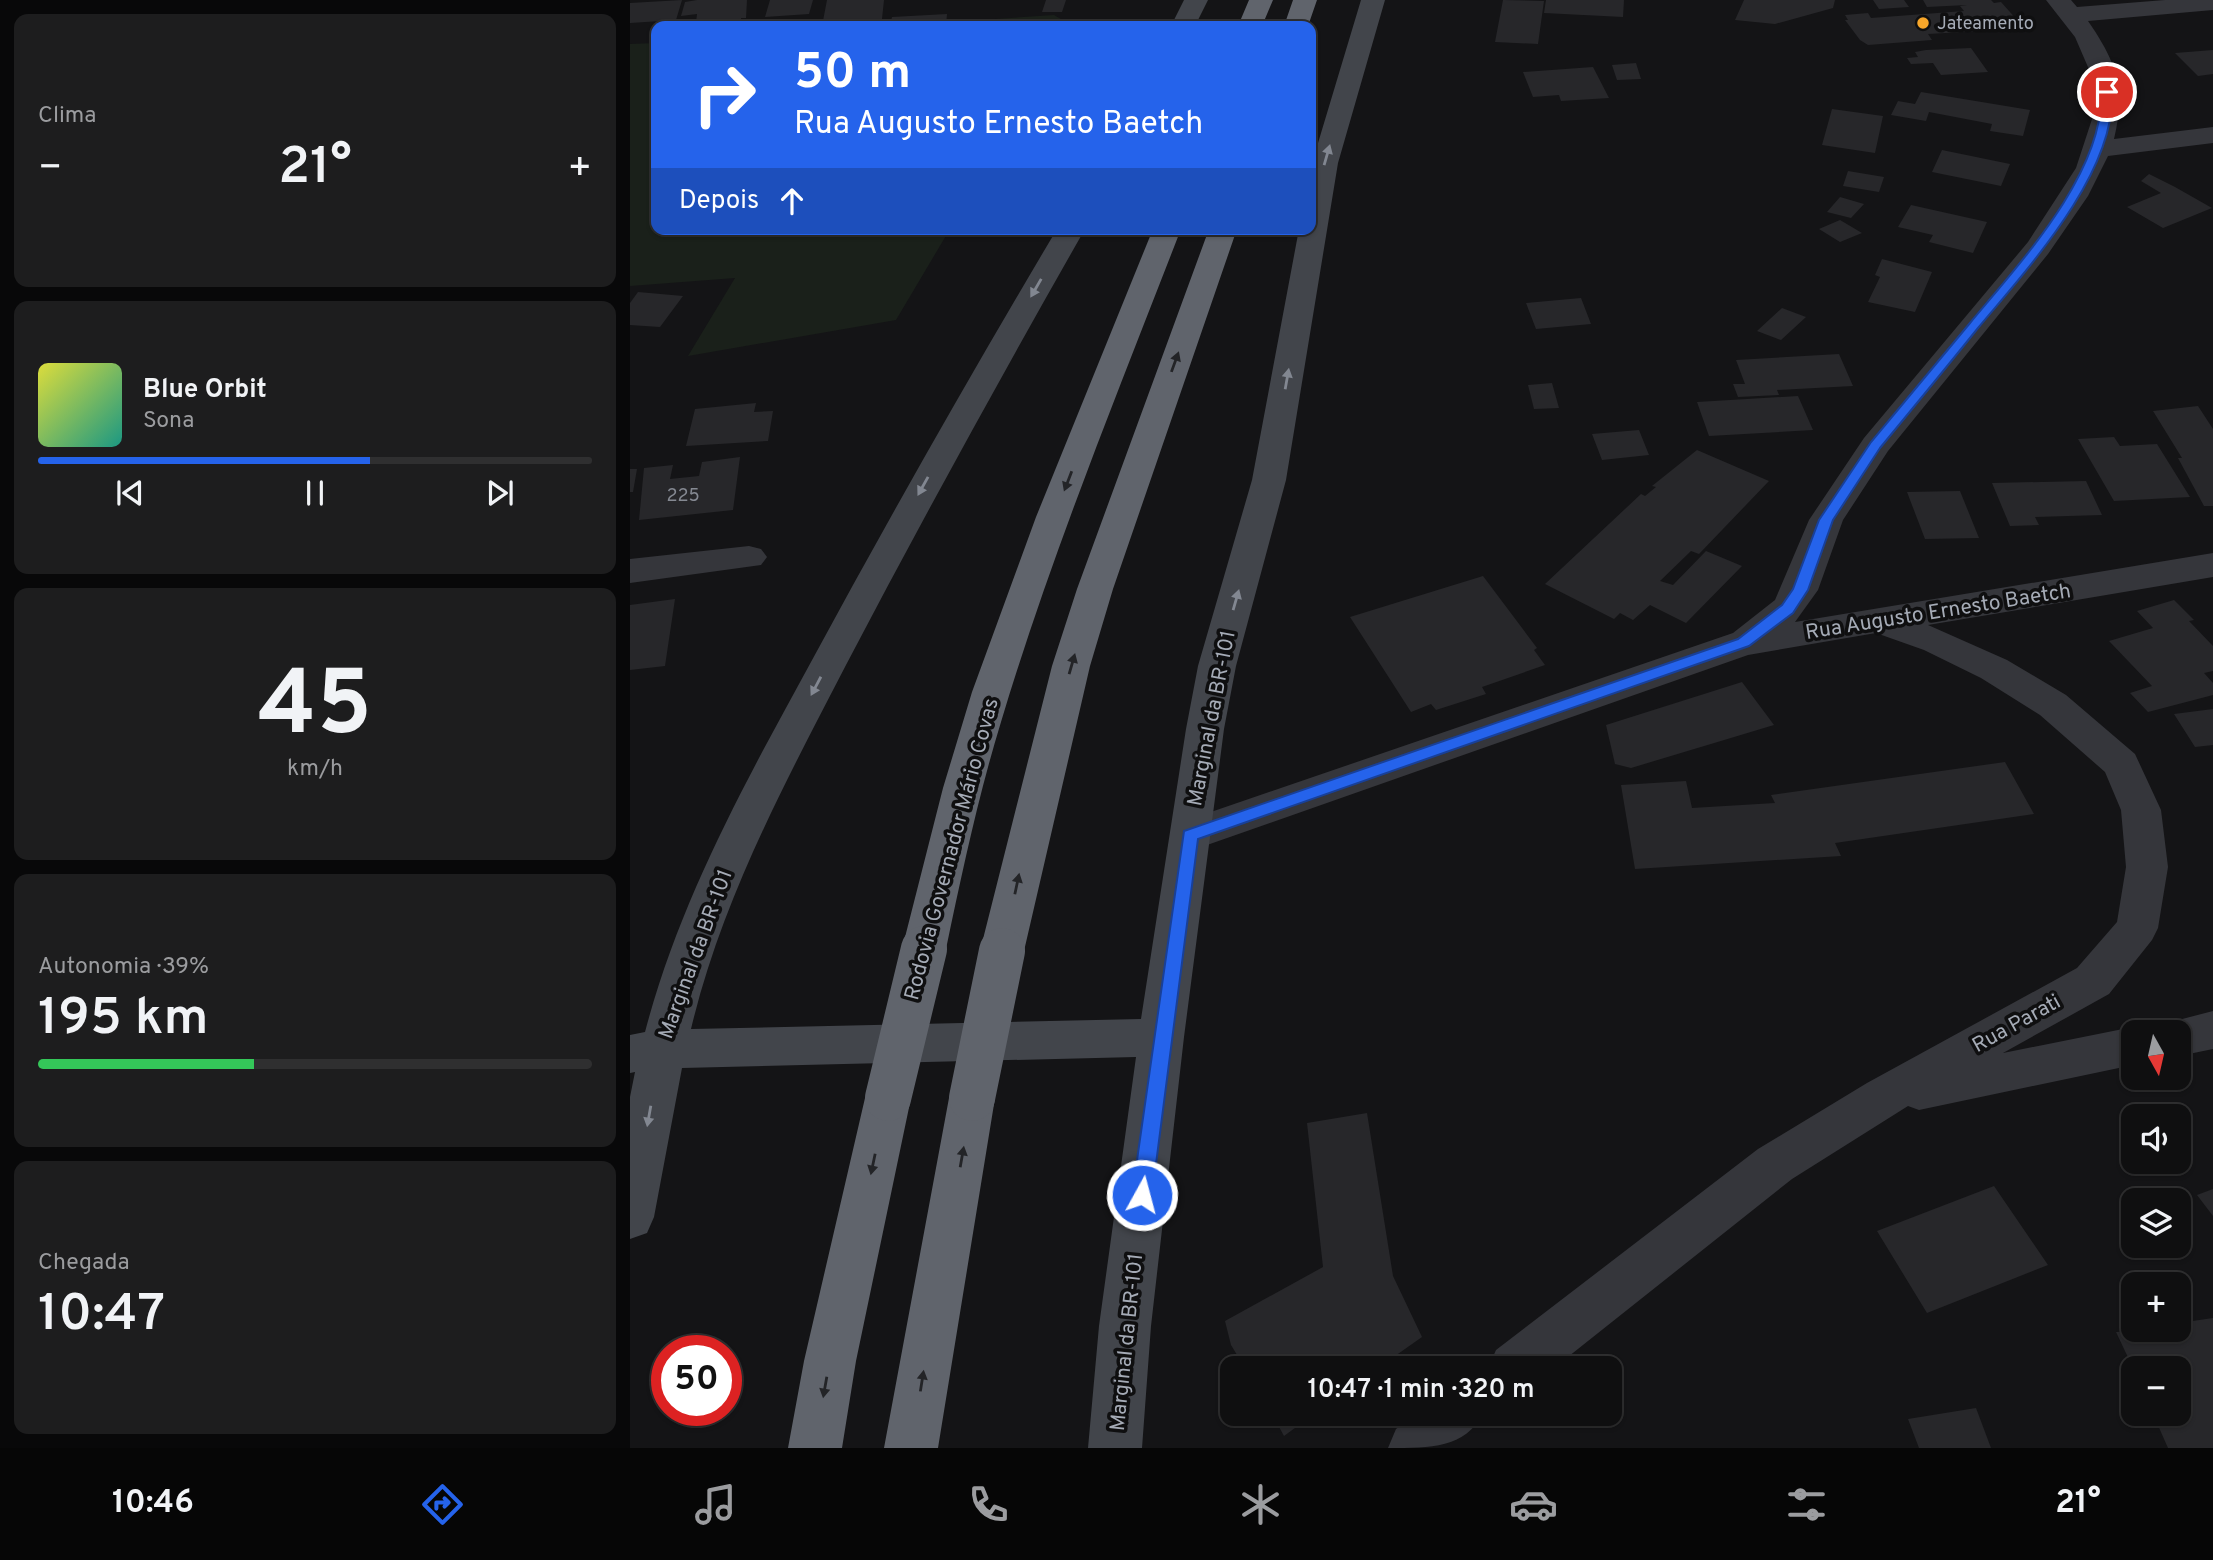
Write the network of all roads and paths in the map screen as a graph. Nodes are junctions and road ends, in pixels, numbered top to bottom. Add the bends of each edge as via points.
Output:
1 (1196, 0) edge
2 (1261, 0) edge
3 (1305, 0) edge
4 (1373, 0) edge
5 (2213, 3) edge
6 (2064, 7) edge
7 (1186, 21) edge
8 (1252, 21) edge
9 (1298, 21) edge
10 (2213, 135) edge
11 (2098, 149) junction
12 (1316, 214) edge
13 (1068, 235) edge
14 (1165, 235) edge
15 (1221, 235) edge
16 (1312, 235) edge
17 (748, 557) dead end
18 (2213, 565) edge
19 (630, 570) edge
20 (1878, 621) junction
21 (1743, 643) junction
22 (1190, 835) junction
23 (2213, 1030) edge
24 (2191, 1035) edge
25 (1161, 1037) junction
26 (2121, 1048) edge
27 (645, 1051) edge
28 (1882, 1097) junction
29 (630, 1217) edge
30 (1529, 1356) edge
31 (1442, 1426) edge
32 (814, 1448) edge
33 (912, 1448) edge
34 (1115, 1448) edge
35 (1415, 1448) edge

1 - 7 main road
2 - 8 highway
3 - 9 highway
12 -> 4 main road, Marginal da BR-101 via 1325,163
5 - 6 street
6 - 11 street via 2086,34 2104,72 2108,111
10 - 11 street
11 - 21 street via 2050,234 1850,480 1826,520 1800,590 1788,609
13 -> 27 main road, Marginal da BR-101 via 941,453 751,811
14 -> 32 highway, Rodovia Governador Mário Covas, bridge via 991,693 943,862
33 -> 15 highway, bridge via 972,1098 1002,951 1071,666
22 -> 16 main road, Marginal da BR-101 via 1217,666 1269,480
17 - 19 street
18 - 20 street, Rua Augusto Ernesto Baetch
20 - 21 street, Rua Augusto Ernesto Baetch
20 - 28 street, Rua Parati via 1937,641 1994,668 2053,705 2121,764 2141,810 2147,867 2137,928 2092,981
21 - 22 street, Rua Augusto Ernesto Baetch
22 - 25 main road, Marginal da BR-101
23 - 24 street
25 - 27 main road
25 - 34 main road, Marginal da BR-101 via 1125,1326
26 - 28 street
27 -> 29 main road, Marginal da BR-101
28 - 30 street, Rua Parati via 1775,1164
31 - 35 street

